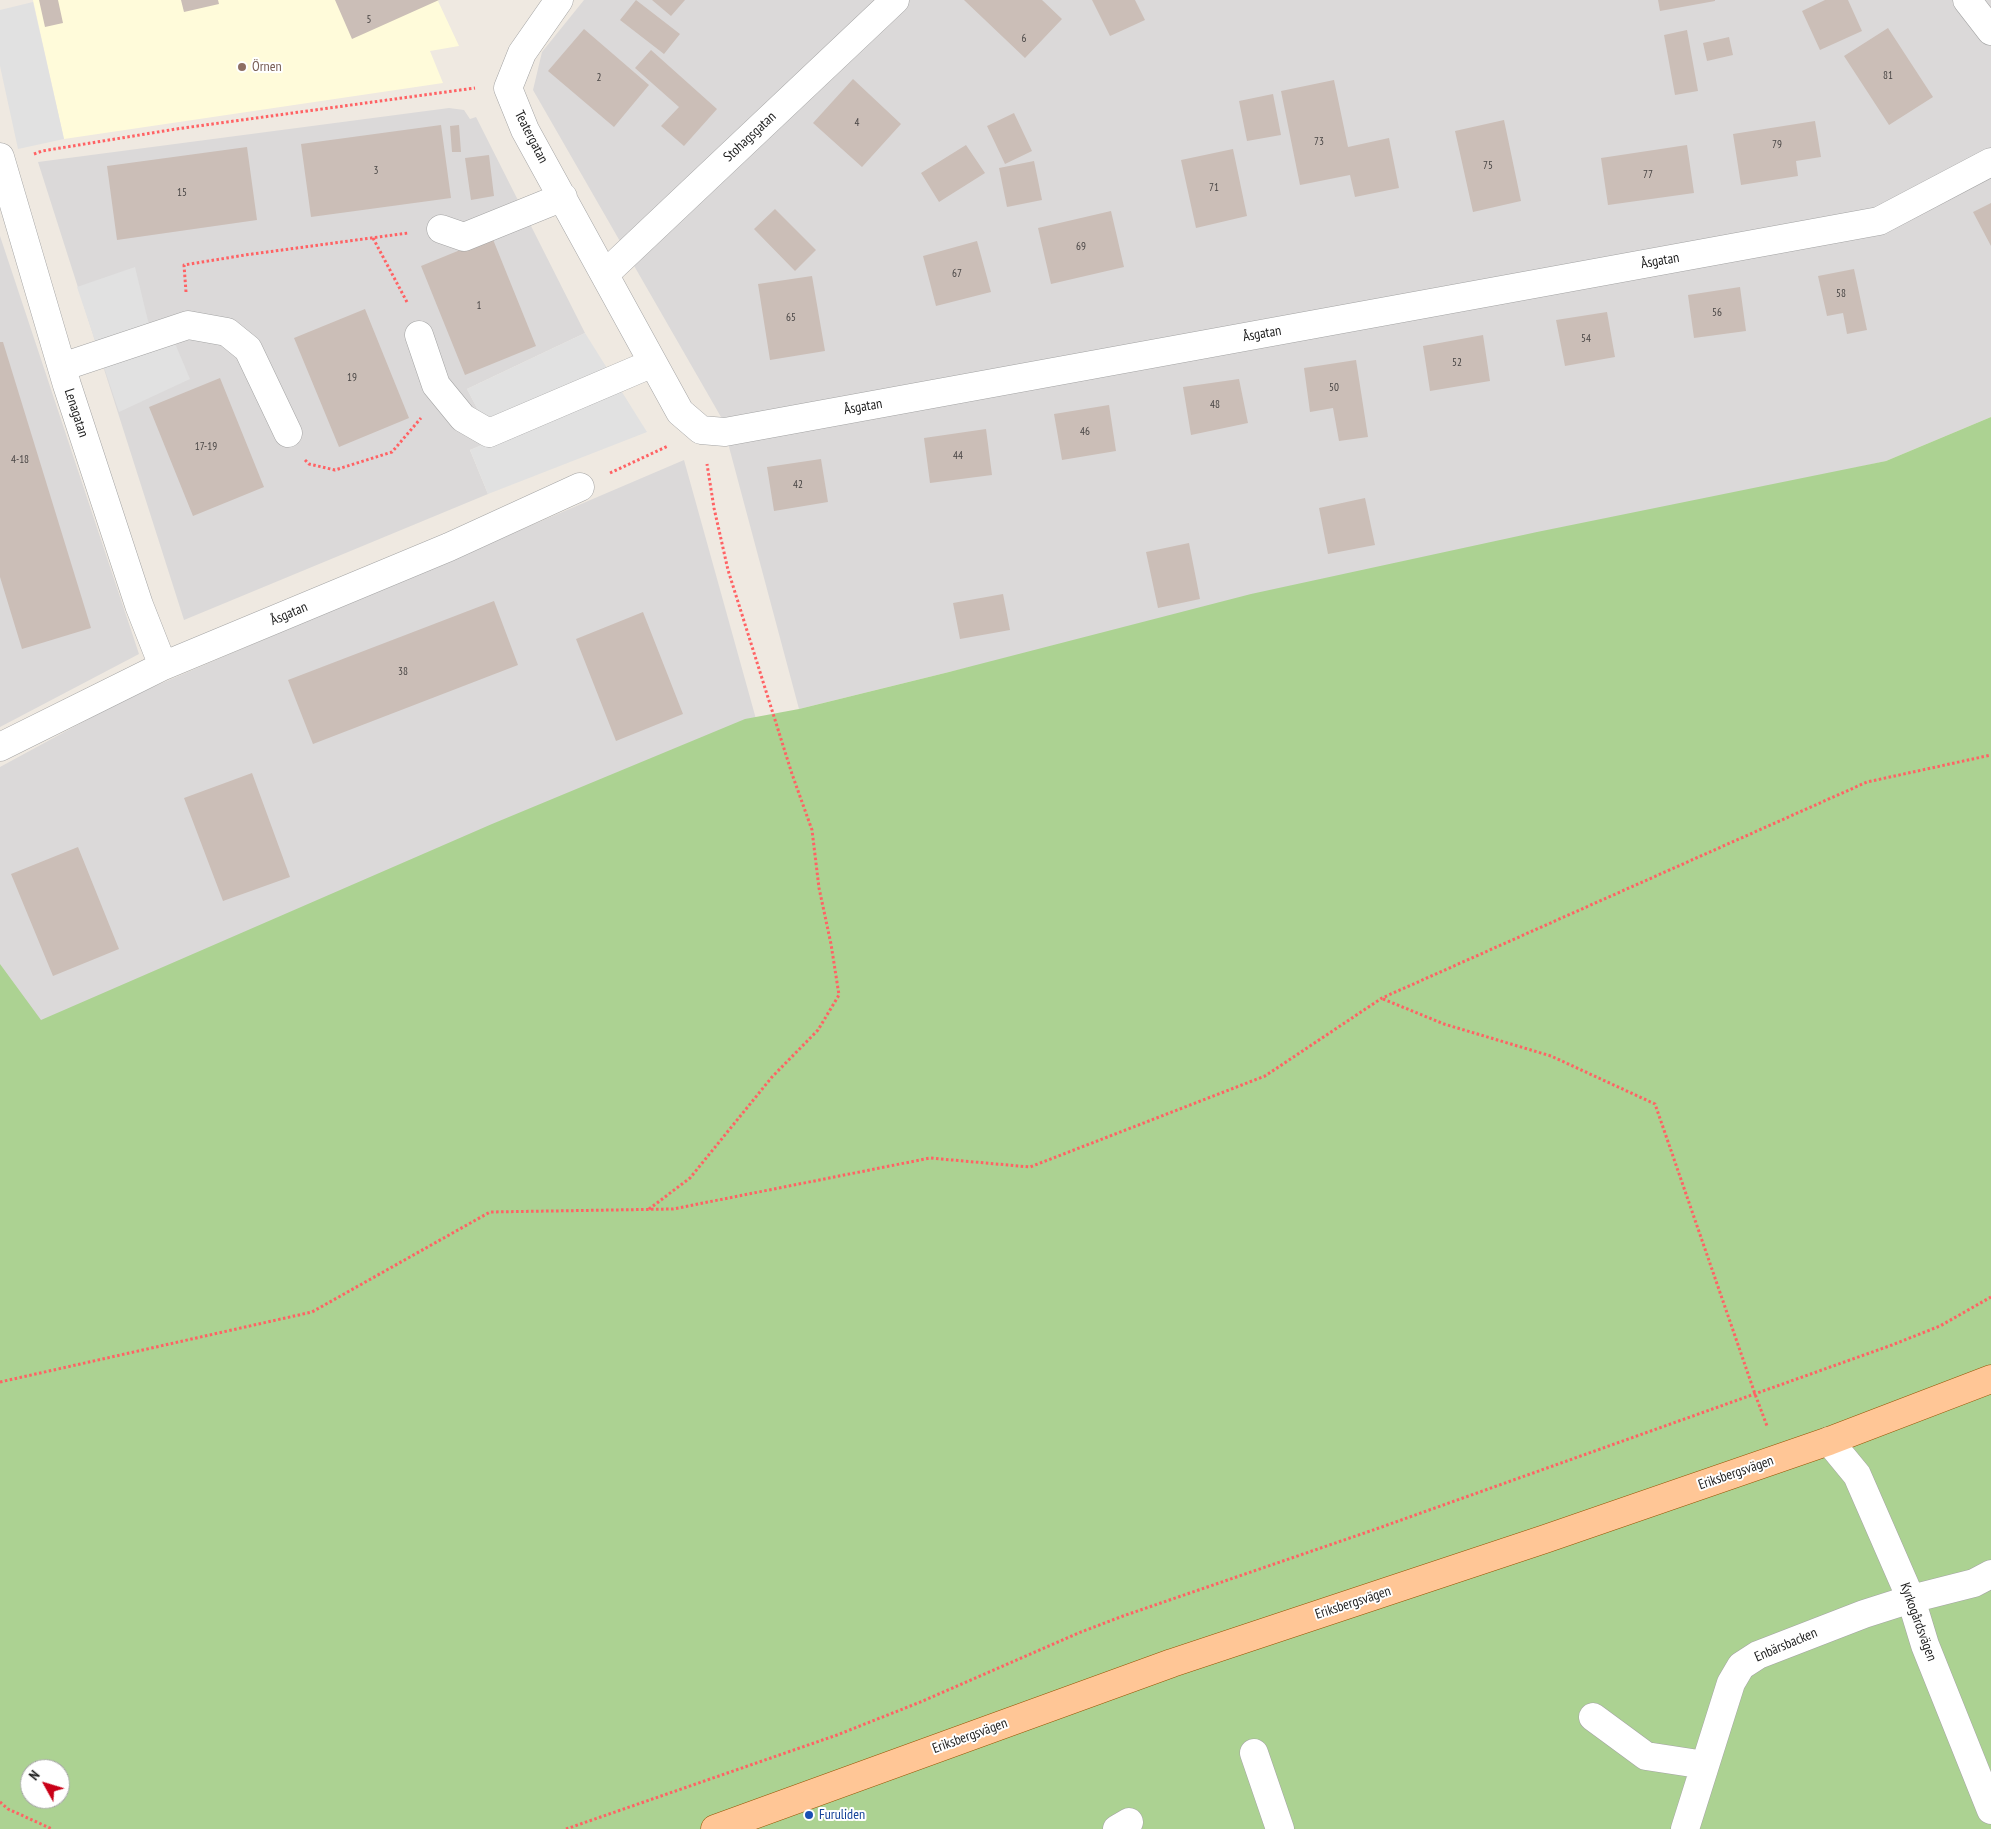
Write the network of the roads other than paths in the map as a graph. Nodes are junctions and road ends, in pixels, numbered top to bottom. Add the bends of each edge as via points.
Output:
1 (559, 0) edge
2 (895, 0) edge
3 (1967, 0) edge
4 (1991, 31) edge
5 (1991, 162) edge
6 (2, 175) edge
7 (562, 197) junction
8 (441, 229) road end
9 (606, 274) junction
10 (419, 335) road end
11 (654, 364) junction
12 (62, 367) junction
13 (288, 433) road end
14 (580, 487) road end
15 (163, 666) junction
16 (0, 747) edge
17 (1991, 1378) edge
18 (1829, 1441) junction
19 (1991, 1574) edge
20 (1911, 1599) junction
21 (1593, 1717) dead end
22 (1254, 1753) dead end
23 (1705, 1766) junction
24 (1991, 1810) edge
25 (744, 1824) edge
26 (715, 1829) edge
27 (1280, 1829) edge
28 (1685, 1829) edge

1 - 7 street, Teatergatan via 522,53 508,88 525,130
2 - 9 street, Stohagsgatan
3 - 4 street
5 - 11 street, Åsgatan via 1879,221 725,432 701,430 680,412
6 - 12 street, Lenagatan
7 - 8 street via 464,237
7 - 9 street, Teatergatan
9 - 11 street
10 - 11 street via 436,385 463,418 489,432
12 - 13 street via 188,326 227,332 248,349
12 - 15 street, Lenagatan via 139,604
14 - 15 street, Åsgatan via 449,546
15 - 16 street, Åsgatan
17 - 18 main road, Eriksbergsvägen
18 - 20 street, Kyrkogårdsvägen via 1857,1475
18 - 25 main road, Eriksbergsvägen via 1545,1540 1172,1663
19 - 20 street, Enbärsbacken via 1974,1583
20 - 23 street, Enbärsbacken via 1758,1655 1741,1666 1731,1683
20 - 24 street, Kyrkogårdsvägen via 1925,1645
21 - 23 street via 1646,1756
22 - 27 street
23 - 28 street, Enbärsbacken
25 - 26 main road, Eriksbergsvägen

